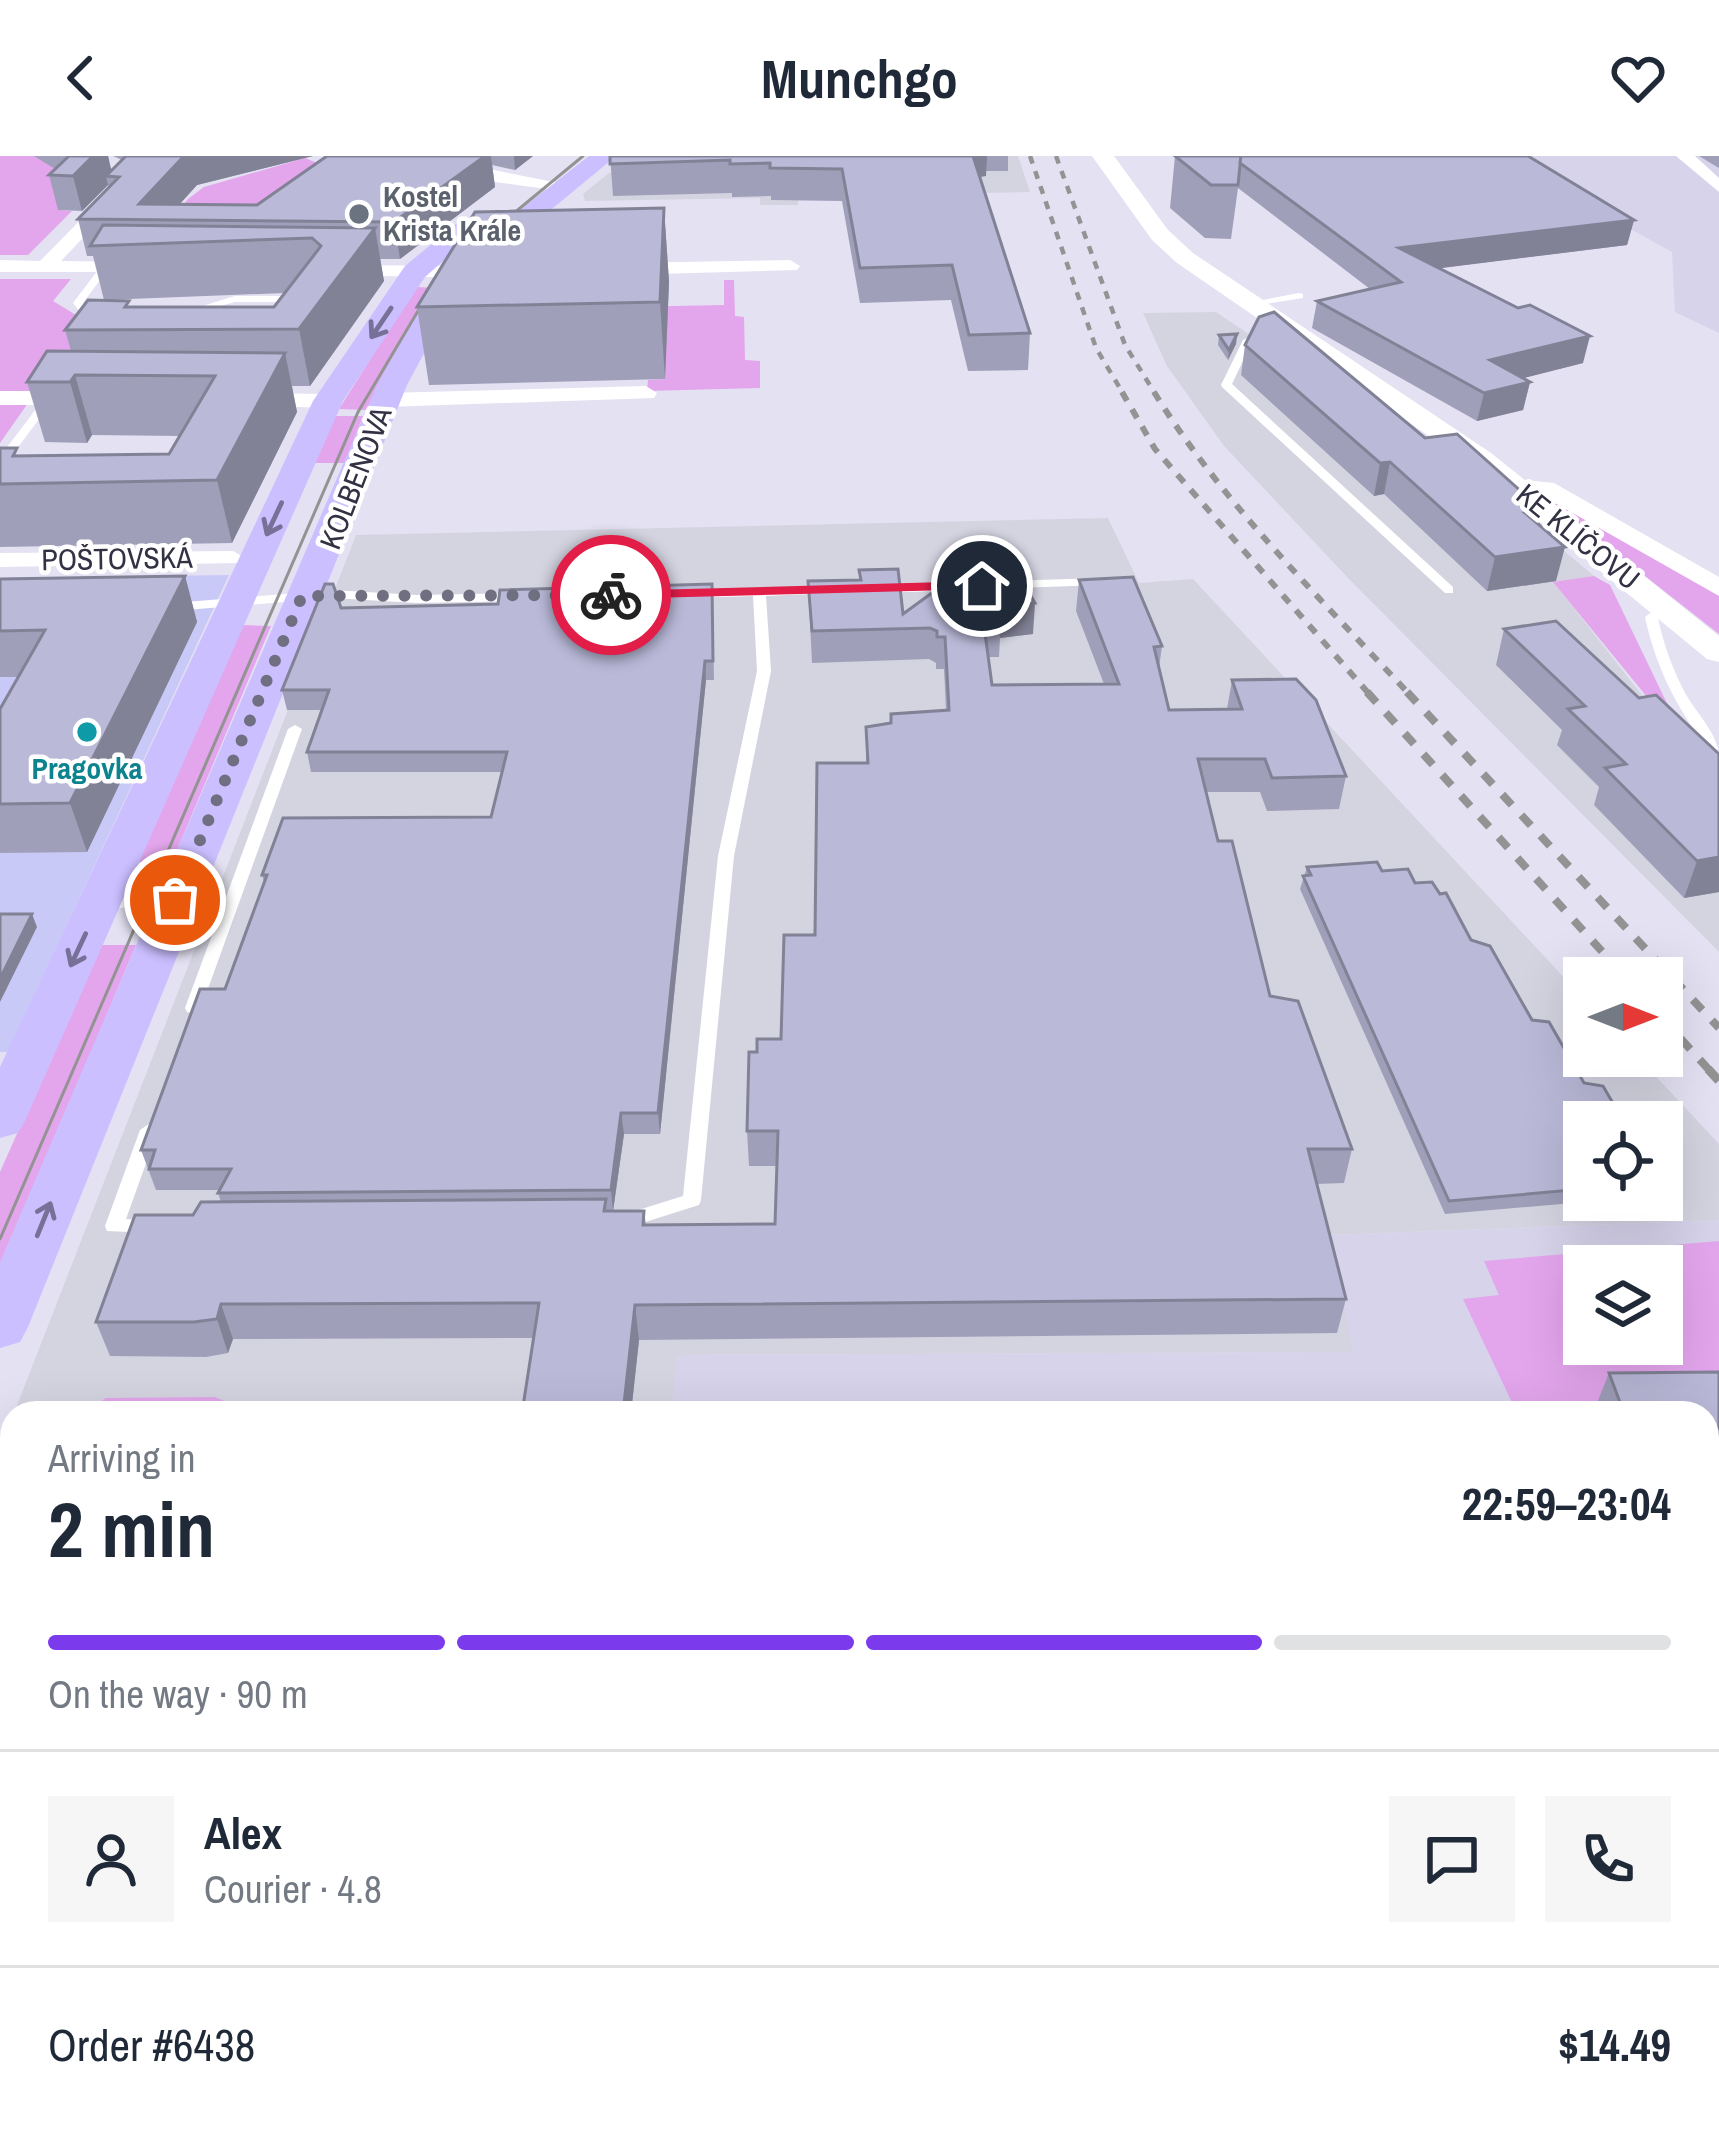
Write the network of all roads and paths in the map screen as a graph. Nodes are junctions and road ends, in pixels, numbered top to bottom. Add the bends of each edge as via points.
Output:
1 (402, 156) edge
2 (1103, 156) edge
3 (1684, 156) edge
4 (585, 168) edge
5 (132, 177) edge
6 (524, 181) junction
7 (1719, 187) edge
8 (0, 266) edge
9 (790, 266) dead end
10 (45, 267) junction
11 (104, 268) junction
12 (171, 269) edge
13 (609, 269) edge
14 (305, 270) edge
15 (519, 271) edge
16 (415, 272) junction
17 (461, 272) junction
18 (1299, 296) dead end
19 (322, 299) edge
20 (1247, 304) junction
21 (111, 310) edge
22 (181, 311) edge
23 (1278, 325) junction
24 (53, 393) junction
25 (646, 393) dead end
26 (0, 398) edge
27 (96, 398) edge
28 (214, 400) edge
29 (385, 400) junction
30 (328, 401) junction
31 (9, 452) edge
32 (1514, 486) junction
33 (233, 558) dead end
34 (0, 560) edge
35 (1115, 582) edge
36 (1719, 588) edge
37 (1449, 590) dead end
38 (759, 592) junction
39 (668, 594) edge
40 (302, 596) junction
41 (531, 597) edge
42 (219, 605) junction
43 (158, 607) edge
44 (1663, 607) junction
45 (1719, 652) edge
46 (295, 729) dead end
47 (1719, 753) edge
48 (100, 900) junction
49 (175, 900) junction
50 (184, 1032) edge
51 (153, 1118) edge
52 (0, 1120) edge
53 (602, 1222) edge
54 (183, 1226) edge
55 (0, 1327) edge

1 - 6 street
2 - 20 street, KE KLÍČOVU via 1160,236
3 - 7 street
4 - 6 main road, KOLBENOVA
4 - 17 main road, KOLBENOVA
5 - 10 street
6 - 16 main road, KOLBENOVA
8 - 10 street
9 - 13 street
10 - 11 street
11 - 12 street
11 - 21 lane via 78,303
14 - 16 street
15 - 17 street
16 - 17 street
16 -> 30 main road, KOLBENOVA
17 - 29 main road, KOLBENOVA
18 - 20 lane
19 - 22 lane via 235,299
20 - 23 street, KE KLÍČOVU
23 - 32 street, KE KLÍČOVU
23 - 37 lane via 1247,342 1226,385
24 - 26 street
24 - 27 street
24 - 31 lane
25 - 29 street
28 - 30 street
29 - 40 main road, KOLBENOVA via 319,572
30 -> 42 main road, KOLBENOVA
32 - 36 street via 1546,488
32 - 44 street, KE KLÍČOVU
33 - 34 street, POŠTOVSKÁ via 132,567
35 - 38 lane
38 - 39 lane
38 - 53 lane via 764,670 726,856 692,1200
40 - 41 lane
40 - 42 lane
40 - 49 main road, KOLBENOVA
42 - 43 lane
42 - 48 main road, KOLBENOVA
44 - 45 street, KE KLÍČOVU
44 - 47 lane via 1651,617 1654,636 1698,730
46 - 50 lane
48 - 49 street
48 -> 52 main road, KOLBENOVA
55 -> 49 main road, KOLBENOVA
51 - 54 lane via 114,1226

